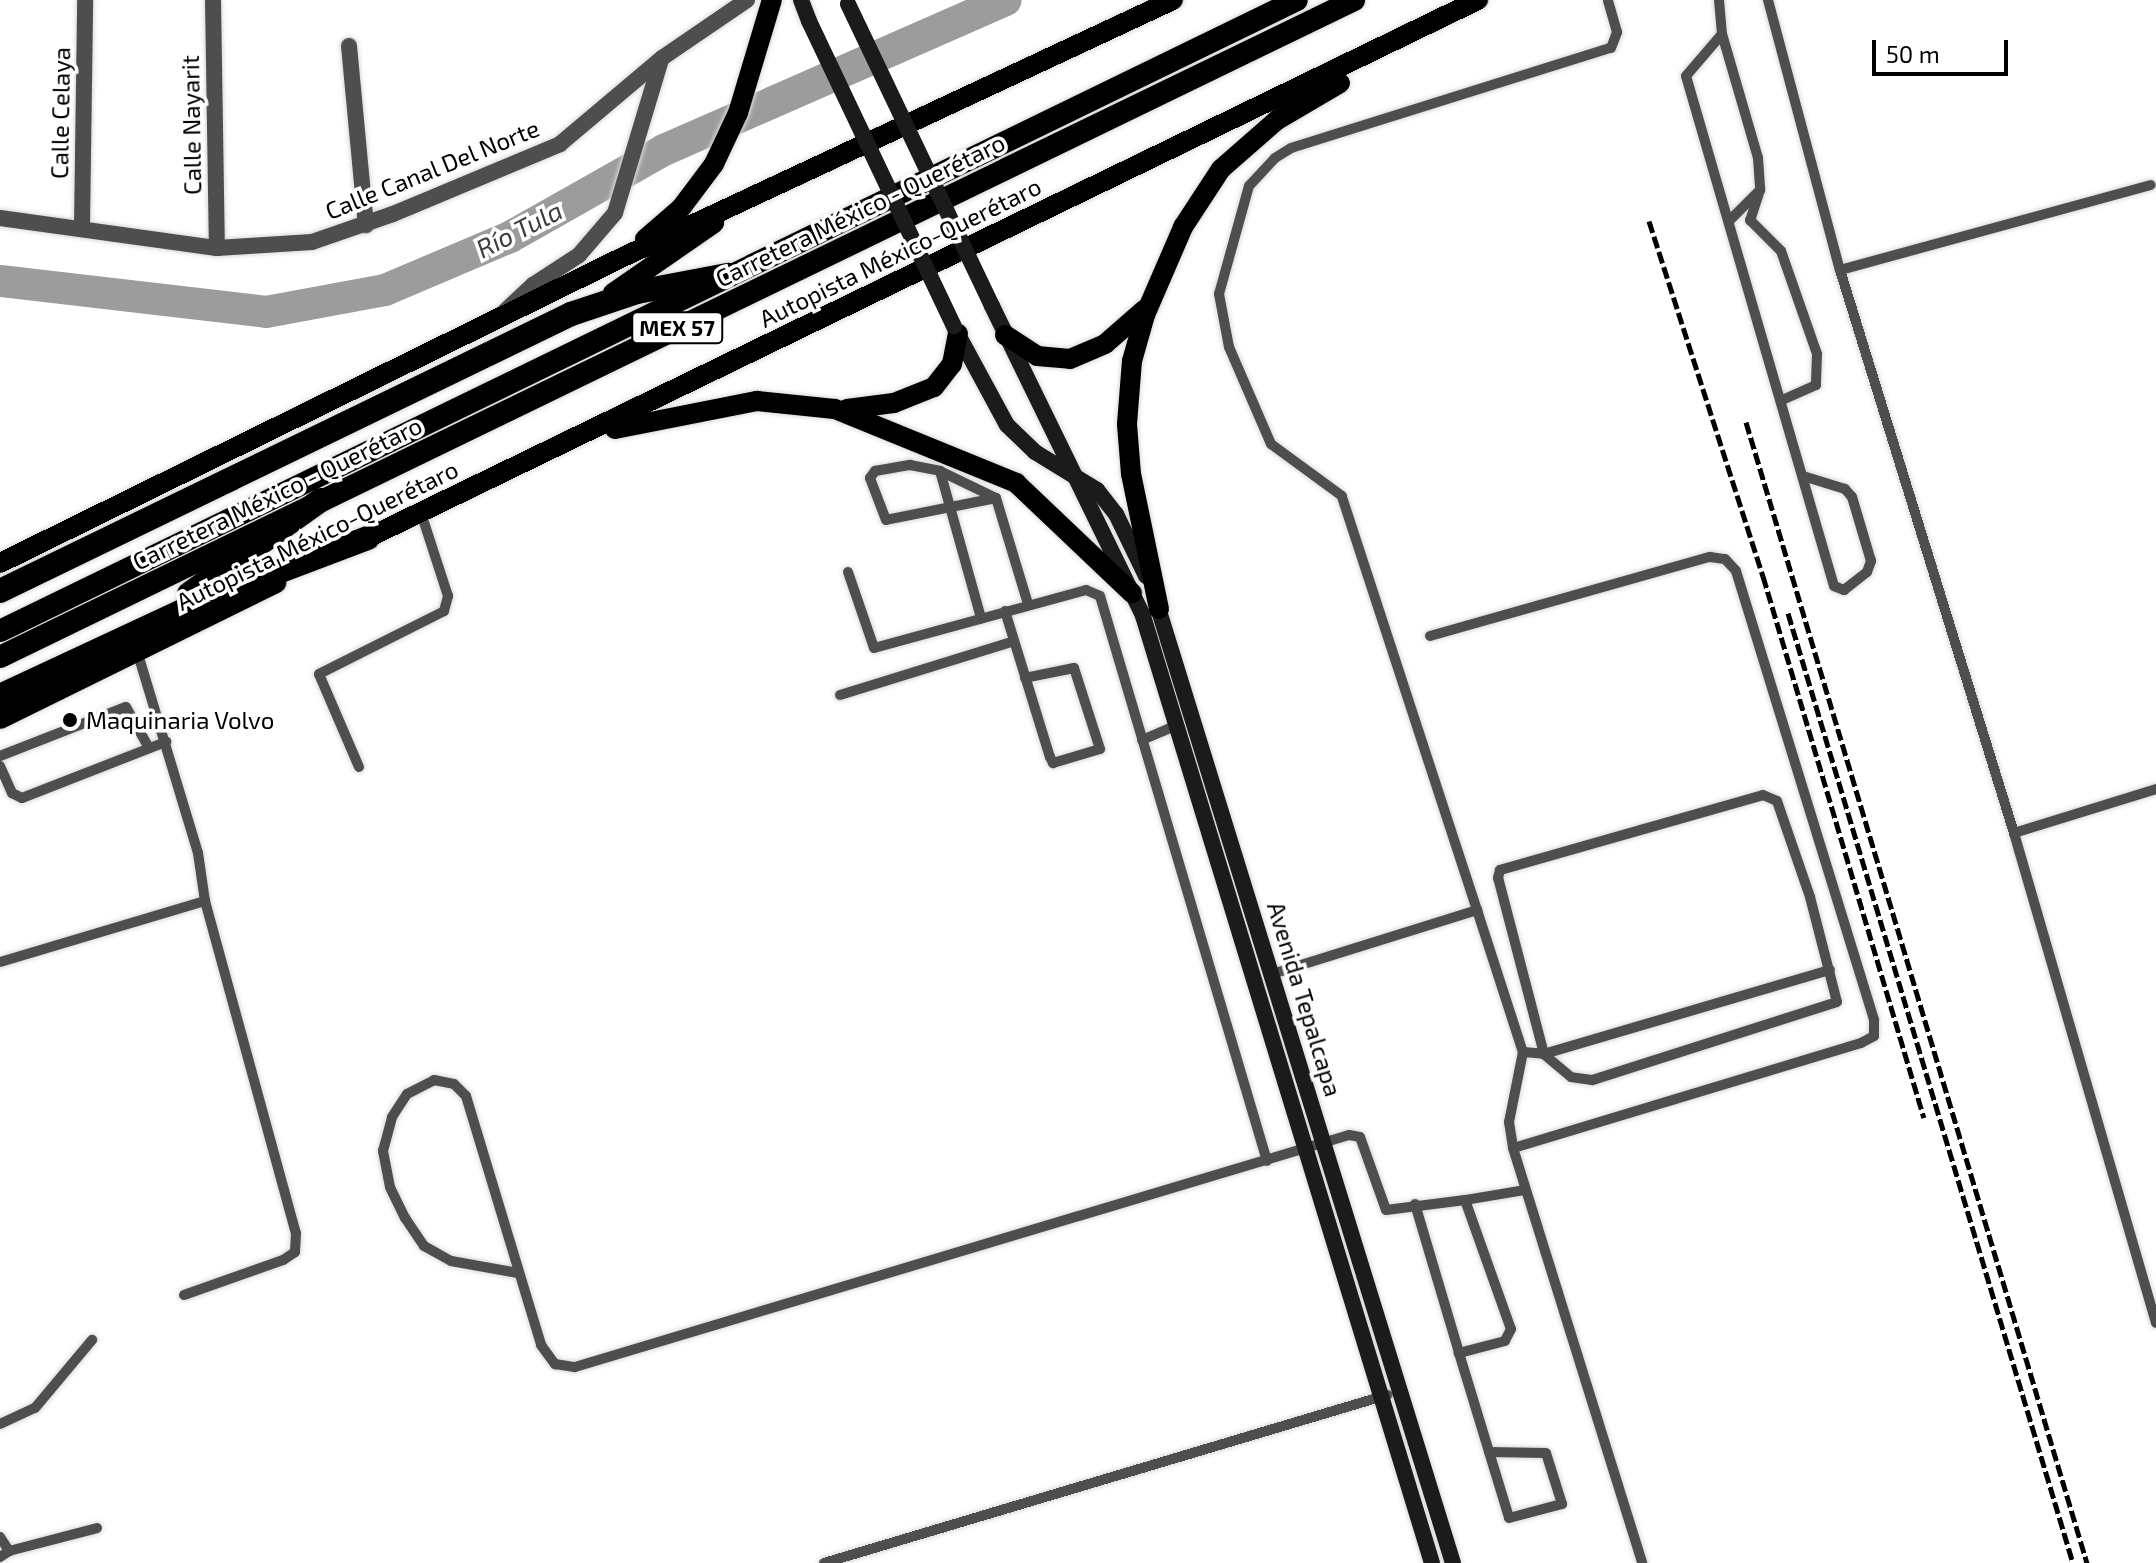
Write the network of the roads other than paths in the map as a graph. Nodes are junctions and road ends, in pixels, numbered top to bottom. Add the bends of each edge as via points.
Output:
1 (85, 0) edge
2 (213, 0) edge
3 (747, 0) edge
4 (772, 0) edge
5 (801, 0) edge
6 (1173, 0) edge
7 (1297, 0) edge
8 (1354, 0) edge
9 (1478, 0) edge
10 (1608, 0) edge
11 (1719, 0) edge
12 (1768, 0) edge
13 (847, 2) edge
14 (1434, 22) junction
15 (1722, 34) junction
16 (349, 46) dead end
17 (662, 58) junction
18 (2151, 185) dead end
19 (1760, 190) junction
20 (739, 203) junction
21 (0, 218) edge
22 (1729, 221) junction
23 (366, 225) junction
24 (82, 227) junction
25 (217, 248) junction
26 (623, 257) junction
27 (1840, 270) junction
28 (728, 275) junction
29 (1155, 294) junction
30 (582, 310) junction
31 (498, 318) junction
32 (956, 330) junction
33 (1005, 335) junction
34 (1782, 400) junction
35 (835, 409) junction
36 (582, 435) junction
37 (940, 471) junction
38 (1072, 471) junction
39 (1803, 476) junction
40 (996, 498) junction
41 (321, 500) junction
42 (951, 507) junction
43 (421, 513) junction
44 (368, 538) junction
45 (0, 563) edge
46 (848, 572) dead end
47 (0, 591) edge
48 (1132, 593) junction
49 (1028, 604) junction
50 (1159, 609) junction
51 (1005, 611) junction
52 (981, 618) junction
53 (0, 631) edge
54 (1430, 636) dead end
55 (1014, 641) junction
56 (137, 651) junction
57 (90, 653) junction
58 (0, 657) edge
59 (1025, 678) junction
60 (840, 695) dead end
61 (0, 696) edge
62 (0, 719) edge
63 (1177, 725) junction
64 (1142, 740) junction
65 (166, 742) junction
66 (149, 748) junction
67 (0, 756) edge
68 (0, 766) edge
69 (359, 767) dead end
70 (2156, 789) edge
71 (2014, 833) junction
72 (205, 901) junction
73 (1477, 910) junction
74 (0, 962) edge
75 (1830, 970) junction
76 (1272, 974) junction
77 (1523, 1052) junction
78 (1544, 1054) junction
79 (1324, 1144) junction
80 (1513, 1148) junction
81 (1307, 1149) junction
82 (1267, 1161) junction
83 (1525, 1190) junction
84 (1465, 1200) junction
85 (1415, 1204) junction
86 (518, 1273) junction
87 (184, 1295) dead end
88 (2156, 1323) edge
89 (92, 1340) dead end
90 (1459, 1353) junction
91 (1400, 1390) junction
92 (1382, 1396) junction
93 (0, 1424) edge
94 (1489, 1452) junction
95 (97, 1528) dead end
96 (0, 1537) edge
97 (4, 1554) edge
98 (824, 1563) edge
99 (1432, 1563) edge
100 (1453, 1563) edge
101 (1642, 1563) edge

1 - 24 street, Calle Celaya
2 - 25 street, Calle Nayarit
3 - 17 street, Calle Canal Del Norte
4 - 26 main road via 757,55 714,164 681,208
5 - 32 main road, Avenida Tepalcapa, bridge
6 - 20 main road
7 - 28 highway, Carretera México - Querétaro / MEX 57
8 - 41 highway, Carretera México - Querétaro / MEX 57
9 - 14 main road, Autopista México-Querétaro
10 - 73 lane via 1617,32 1611,48 1291,148 1275,158 1249,186 1219,294 1229,347 1271,444 1342,496
11 - 15 lane
12 - 27 lane
13 - 33 main road, Avenida Tepalcapa, bridge
14 - 29 main road via 1368,68 1298,106 1235,155 1197,201
14 - 36 main road, Autopista México-Querétaro
15 - 19 lane via 1748,112
15 - 22 lane via 1686,76
16 - 23 street
17 - 23 street, Calle Canal Del Norte via 560,144
17 - 31 street via 615,213 579,255 533,285
18 - 27 lane
19 - 22 lane
19 - 34 lane via 1750,220 1781,251 1817,354 1816,385
20 - 26 main road
20 - 30 main road via 671,258
21 - 24 street, Calle Canal Del Norte
22 - 34 lane
23 - 25 street, Calle Canal Del Norte via 287,247
24 - 25 street, Calle Canal Del Norte
26 - 31 main road
27 - 71 lane
28 - 30 highway via 648,289
28 - 53 highway, Carretera México - Querétaro / MEX 57
29 - 33 main road via 1119,334 1080,356 1037,356
29 - 50 main road via 1132,361 1127,424 1131,474
30 - 47 highway
31 - 45 main road
32 - 35 main road via 952,364 926,392 875,407
32 - 38 main road, Avenida Tepalcapa via 994,406 1015,435
33 - 38 main road, Avenida Tepalcapa
34 - 39 lane
35 - 36 main road via 747,402
35 - 48 main road via 1016,483
36 - 43 main road, Autopista México-Querétaro
37 - 40 lane
37 - 42 lane
37 - 42 lane via 910,465 875,471 870,478 886,520
38 - 48 main road, Avenida Tepalcapa
38 - 50 main road, Avenida Tepalcapa via 1116,514
39 - 39 lane via 1845,489 1852,497 1871,561 1867,572 1844,590 1834,586
40 - 42 lane
40 - 49 lane
41 - 57 highway via 238,563
41 - 58 highway, Carretera México - Querétaro / MEX 57
42 - 52 lane
43 - 44 main road, Autopista México-Querétaro
43 - 69 lane via 448,596 444,611 325,666 319,674
44 - 56 main road, Autopista México-Querétaro
44 - 57 highway via 217,595
46 - 52 lane via 874,648
48 - 63 main road, Avenida Tepalcapa
49 - 51 lane
49 - 64 lane via 1086,590 1100,596
50 - 76 main road, Avenida Tepalcapa
51 - 52 lane
51 - 55 lane
54 - 80 lane via 1710,557 1725,559 1736,571 1874,1020 1874,1036 1861,1043
55 - 59 lane
55 - 60 lane
56 - 62 main road, Autopista México-Querétaro
56 - 65 lane
57 - 61 highway
59 - 59 lane via 1053,763 1100,749 1074,668
63 - 64 lane
63 - 81 main road, Avenida Tepalcapa
64 - 82 lane
65 - 66 lane
65 - 72 lane via 198,853
66 - 67 lane via 126,707
66 - 68 lane via 22,798 12,793
70 - 71 lane
71 - 88 lane
72 - 74 lane
72 - 87 lane via 296,1233 295,1252
73 - 76 lane
73 - 77 lane
75 - 78 lane
75 - 78 lane via 1837,1002 1581,1081
75 - 78 lane via 1771,796 1500,870
76 - 79 main road, Avenida Tepalcapa
77 - 78 lane
77 - 80 lane via 1509,1122
79 - 81 lane
79 - 85 lane via 1360,1137 1386,1210
79 - 91 main road, Avenida Tepalcapa
80 - 83 lane
81 - 82 lane
81 - 92 main road, Avenida Tepalcapa
82 - 86 lane via 575,1367 555,1364 541,1345
83 - 84 lane
83 - 101 lane
84 - 85 lane
84 - 90 lane via 1511,1337
85 - 90 lane
86 - 86 lane via 466,1096 454,1084 434,1080 407,1094 392,1117 383,1151 390,1187 405,1218 424,1246 451,1261
89 - 93 lane via 35,1408
90 - 94 lane
91 - 92 lane
91 - 100 main road, Avenida Tepalcapa
92 - 98 lane
92 - 99 main road, Avenida Tepalcapa
94 - 94 lane via 1546,1453 1562,1504 1512,1521
95 - 97 lane
96 - 97 lane

